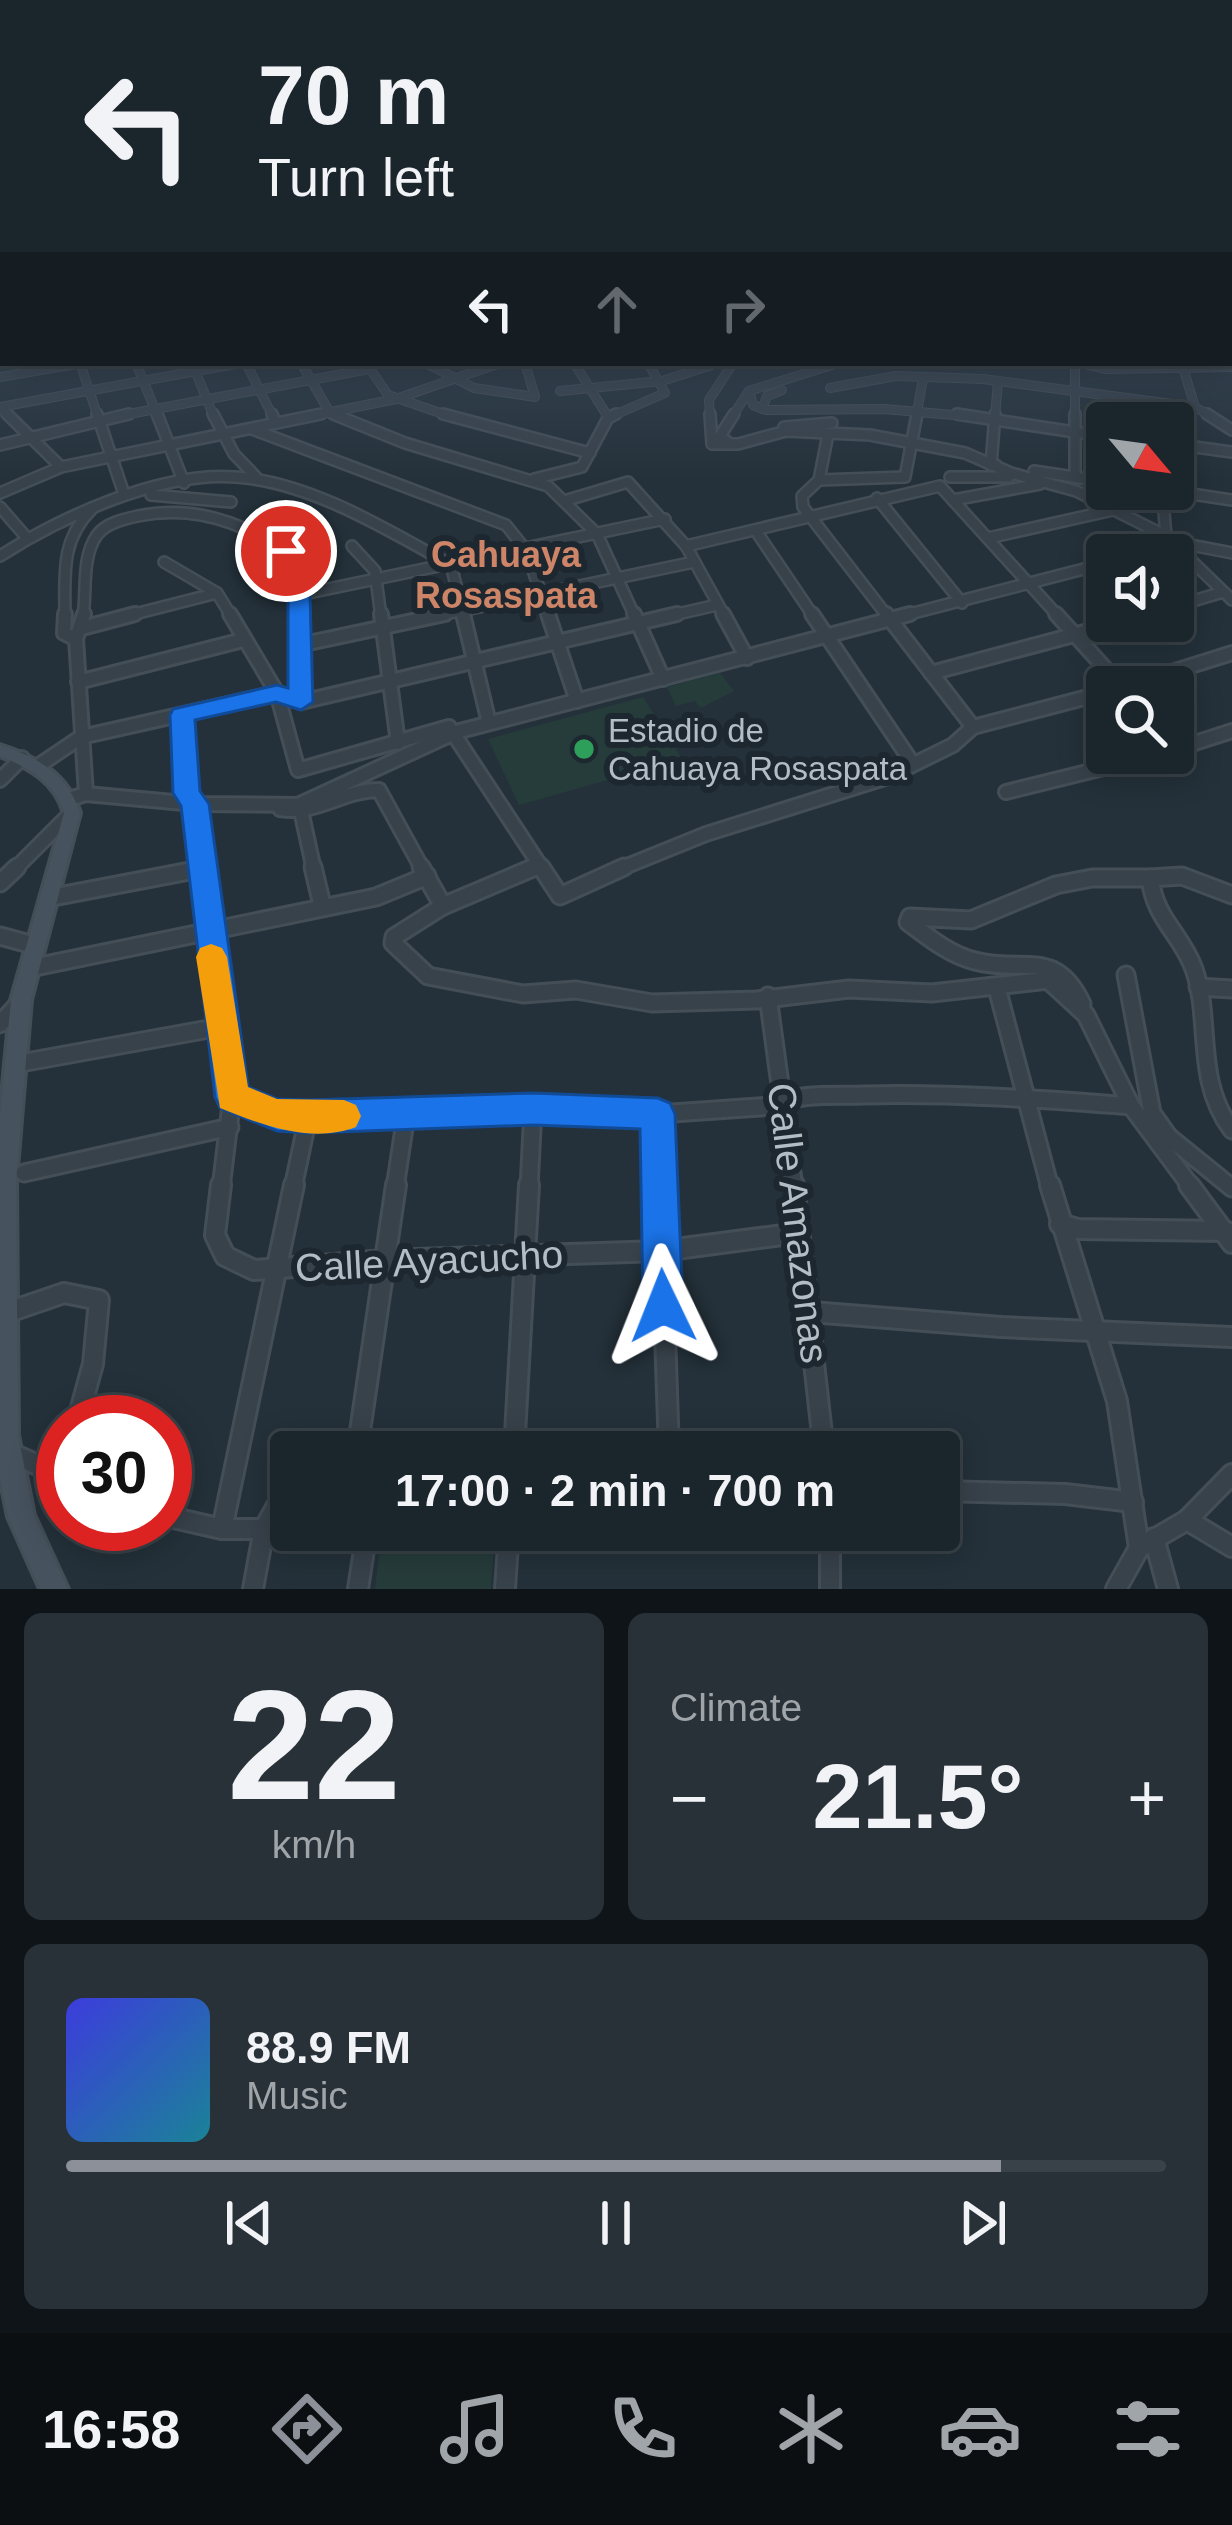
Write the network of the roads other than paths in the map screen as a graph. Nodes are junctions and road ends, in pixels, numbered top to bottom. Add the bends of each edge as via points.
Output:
1 (61, 366) edge
2 (81, 366) edge
3 (137, 366) edge
4 (245, 366) edge
5 (302, 366) edge
6 (368, 366) edge
7 (432, 366) edge
8 (491, 366) edge
9 (527, 366) edge
10 (576, 366) edge
11 (650, 366) edge
12 (709, 366) edge
13 (731, 366) edge
14 (828, 366) edge
15 (885, 366) edge
16 (931, 366) edge
17 (1078, 366) edge
18 (1092, 366) edge
19 (1158, 366) edge
20 (1177, 366) edge
21 (194, 368) edge
22 (896, 376) junction
23 (0, 377) edge
24 (455, 378) junction
25 (309, 379) junction
26 (923, 379) junction
27 (969, 379) junction
28 (662, 381) junction
29 (998, 381) junction
30 (144, 383) junction
31 (588, 386) junction
32 (258, 388) junction
33 (830, 388) dead end
34 (782, 390) dead end
35 (560, 391) dead end
36 (749, 391) junction
37 (89, 393) junction
38 (1074, 393) junction
39 (206, 398) junction
40 (396, 399) junction
41 (1150, 401) joint
42 (1195, 407) junction
43 (0, 408) edge
44 (762, 409) junction
45 (153, 410) junction
46 (917, 412) junction
47 (330, 413) junction
48 (608, 418) junction
49 (99, 420) junction
50 (994, 420) junction
51 (276, 423) junction
52 (251, 428) junction
53 (1232, 430) edge
54 (792, 432) junction
55 (1075, 432) junction
56 (772, 433) junction
57 (223, 434) junction
58 (828, 434) junction
59 (1086, 434) edge
60 (28, 435) junction
61 (911, 443) junction
62 (730, 444) junction
63 (0, 445) edge
64 (168, 445) junction
65 (1194, 447) edge
66 (590, 452) junction
67 (1232, 452) edge
68 (110, 455) junction
69 (991, 465) junction
70 (61, 467) junction
71 (1076, 477) junction
72 (950, 478) dead end
73 (1027, 478) junction
74 (1086, 479) edge
75 (526, 480) junction
76 (818, 480) junction
77 (262, 481) junction
78 (1050, 482) junction
79 (184, 483) junction
80 (0, 493) edge
81 (124, 494) junction
82 (1194, 494) edge
83 (877, 498) junction
84 (1086, 498) edge
85 (105, 500) junction
86 (952, 500) junction
87 (1232, 500) edge
88 (565, 501) junction
89 (231, 502) dead end
90 (0, 507) edge
91 (1114, 510) joint
92 (812, 515) junction
93 (665, 519) junction
94 (756, 531) junction
95 (597, 534) junction
96 (1159, 534) edge
97 (27, 538) junction
98 (988, 538) junction
99 (1194, 545) edge
100 (352, 546) dead end
101 (686, 546) junction
102 (526, 550) junction
103 (286, 551) junction
104 (1232, 553) edge
105 (0, 556) edge
106 (164, 562) dead end
107 (694, 562) junction
108 (1194, 563) edge
109 (451, 565) junction
110 (313, 568) dead end
111 (1086, 569) edge
112 (376, 578) junction
113 (618, 578) junction
114 (1030, 584) junction
115 (217, 593) junction
116 (299, 595) junction
117 (541, 596) junction
118 (1228, 596) edge
119 (962, 603) junction
120 (1194, 603) edge
121 (717, 605) junction
122 (462, 610) junction
123 (891, 621) junction
124 (638, 626) junction
125 (381, 628) junction
126 (1086, 631) edge
127 (1076, 633) junction
128 (79, 634) junction
129 (827, 639) junction
130 (243, 640) junction
131 (558, 644) junction
132 (299, 645) junction
133 (1232, 653) edge
134 (746, 658) junction
135 (473, 662) junction
136 (1105, 666) edge
137 (1190, 666) edge
138 (931, 673) junction
139 (663, 679) junction
140 (388, 680) junction
141 (78, 682) junction
142 (277, 693) junction
143 (1086, 698) edge
144 (577, 701) junction
145 (301, 702) junction
146 (182, 715) junction
147 (489, 723) junction
148 (974, 727) junction
149 (1232, 731) edge
150 (456, 732) junction
151 (81, 737) junction
152 (1194, 741) edge
153 (398, 743) junction
154 (0, 750) edge
155 (30, 762) junction
156 (913, 764) junction
157 (1086, 772) edge
158 (0, 780) edge
159 (1006, 792) dead end
160 (76, 802) junction
161 (195, 804) junction
162 (268, 805) junction
163 (302, 815) junction
164 (539, 865) junction
165 (200, 869) junction
166 (428, 876) junction
167 (1150, 878) junction
168 (0, 883) edge
169 (1232, 895) edge
170 (48, 898) junction
171 (322, 905) junction
172 (443, 906) junction
173 (209, 934) junction
174 (0, 936) edge
175 (34, 957) junction
176 (1126, 975) dead end
177 (1198, 987) junction
178 (997, 988) junction
179 (1232, 989) edge
180 (768, 995) junction
181 (21, 1000) junction
182 (1086, 1015) junction
183 (0, 1024) edge
184 (220, 1027) junction
185 (15, 1064) junction
186 (232, 1097) junction
187 (1028, 1097) junction
188 (784, 1100) junction
189 (1131, 1106) junction
190 (533, 1109) junction
191 (6, 1110) edge
192 (406, 1114) junction
193 (658, 1114) junction
194 (308, 1117) junction
195 (230, 1127) junction
196 (1232, 1130) edge
197 (1162, 1138) junction
198 (24, 1173) dead end
199 (1232, 1188) edge
200 (1060, 1224) junction
201 (798, 1233) junction
202 (1228, 1237) edge
203 (661, 1251) junction
204 (525, 1254) junction
205 (386, 1260) junction
206 (274, 1269) junction
207 (812, 1312) junction
208 (2, 1314) edge
209 (1096, 1329) junction
210 (1232, 1337) edge
211 (84, 1395) edge
212 (2, 1423) edge
213 (360, 1431) edge
214 (515, 1431) edge
215 (669, 1431) edge
216 (822, 1431) edge
217 (7, 1451) junction
218 (36, 1464) edge
219 (1232, 1474) edge
220 (960, 1492) edge
221 (1133, 1502) junction
222 (270, 1518) edge
223 (1187, 1520) junction
224 (192, 1522) edge
225 (222, 1528) junction
226 (264, 1529) junction
227 (1147, 1543) junction
228 (1232, 1547) edge
229 (364, 1551) edge
230 (508, 1551) edge
231 (830, 1551) edge
232 (55, 1589) edge
233 (254, 1589) edge
234 (358, 1589) edge
235 (506, 1589) edge
236 (830, 1589) edge
237 (1116, 1589) edge
238 (1168, 1589) edge

1 - 23 street
2 - 37 street
3 - 30 street
4 - 32 street
5 - 25 street
6 - 25 street
6 - 40 street
7 - 24 street
8 - 24 street
9 - 24 street via 535,397
10 - 31 street
11 - 28 street
12 - 28 street
13 - 62 street via 708,410 712,444
14 - 36 street
15 - 22 street
16 - 27 street
17 - 38 street
18 - 19 street
20 - 42 street
21 - 30 street
21 - 39 street
22 - 26 street
22 - 33 street
24 - 40 street
25 - 32 street
25 - 47 street
26 - 27 street
26 - 46 street
27 - 29 street
28 - 31 street
28 - 48 street via 665,393
29 - 38 street
29 - 50 street
30 - 37 street
30 - 45 street
31 - 35 street
31 - 48 street
32 - 39 street
32 - 51 street
34 - 44 street
36 - 44 street
36 - 62 street via 720,436
37 - 43 street
37 - 49 street
38 - 41 street
38 - 55 street
39 - 45 street
39 - 57 street
40 - 47 street
40 - 66 street
41 - 42 street
42 - 53 street
43 - 60 street
44 - 46 street
45 - 49 street
45 - 64 street
46 - 50 street
46 - 61 street
47 - 51 street
47 - 75 street
48 - 66 street
49 - 60 street
49 - 68 street
50 - 55 street
50 - 69 street
51 - 52 street
52 - 57 street
52 - 102 street via 487,515
54 - 56 street
54 - 56 street via 832,423
54 - 58 street
55 - 59 street
55 - 71 street
56 - 62 street
57 - 64 street
57 - 77 street via 244,469
58 - 61 street
58 - 76 street
60 - 63 street
60 - 70 street
61 - 69 street
61 - 76 street via 905,477
64 - 68 street
64 - 79 street
65 - 67 street
66 - 75 street via 567,474
68 - 70 street
68 - 81 street
69 - 71 street
69 - 73 street
70 - 80 street
71 - 74 street
72 - 73 street
73 - 78 street
75 - 88 street
76 - 92 street via 801,502
77 - 79 street
77 - 109 street
78 - 84 street
78 - 86 street
79 - 81 street
81 - 85 street
82 - 87 street
83 - 86 street via 940,487
83 - 92 street
83 - 119 street
85 - 89 street
85 - 97 street
85 - 128 street via 65,541 64,633
86 - 98 street
88 - 93 street via 628,482
88 - 95 street
90 - 97 street
91 - 96 street
91 - 98 street
92 - 94 street
92 - 123 street
93 - 95 street
93 - 101 street
94 - 101 street
94 - 129 street
95 - 102 street
95 - 113 street
97 - 105 street
98 - 114 street
99 - 104 street
100 - 112 street
101 - 107 street
102 - 109 street
102 - 117 street
103 - 110 street
103 - 116 street
103 - 128 street via 222,518 116,520 100,529 85,560
106 - 115 street
107 - 113 street
107 - 121 street
108 - 118 street
109 - 112 street
109 - 122 street
111 - 114 street
112 - 116 street
112 - 125 street
113 - 117 street
113 - 124 street
114 - 119 street
114 - 127 street
115 - 128 street
115 - 130 street
116 - 132 street
117 - 122 street
117 - 131 street
118 - 120 street
119 - 123 street
121 - 124 street
121 - 134 street
122 - 125 street
122 - 135 street
123 - 129 street
123 - 138 street
124 - 131 street
124 - 139 street
125 - 132 street
125 - 140 street
126 - 127 street
127 - 136 street
127 - 138 street
128 - 141 street
129 - 134 street
129 - 156 street
130 - 141 street
130 - 142 street
131 - 135 street
131 - 144 street
132 - 145 street
133 - 137 street
134 - 139 street
135 - 140 street
135 - 147 street
138 - 148 street
139 - 144 street
140 - 145 street
140 - 153 street
141 - 151 street
142 - 145 street
142 - 146 street
142 - 153 street via 298,770
143 - 148 street
144 - 147 street
146 - 151 street
146 - 161 street via 187,793
147 - 150 street
148 - 156 street
149 - 152 street
150 - 153 street
150 - 162 street via 319,798
150 - 164 street
151 - 155 street
151 - 160 street
154 - 155 main road
155 - 158 street
155 - 160 main road
156 - 164 street via 702,836 560,896
157 - 159 street
160 - 161 street
160 - 168 street
160 - 170 main road
161 - 162 street
161 - 165 street
162 - 163 street
163 - 166 street via 379,790
163 - 171 street
164 - 172 street
165 - 170 street
165 - 173 street
166 - 171 street via 376,897
166 - 172 street
167 - 169 street via 1182,876
167 - 177 street via 1153,904
167 - 182 street via 1056,885 971,920 910,917 973,961 1060,969
170 - 175 main road
171 - 173 street
172 - 180 street via 394,937 428,976 523,994 576,990 652,1003
173 - 175 street
173 - 184 street
174 - 175 street
175 - 181 main road
176 - 197 street
177 - 179 street
177 - 196 street via 1205,1062
178 - 180 street
178 - 182 street via 1048,980
178 - 187 street
180 - 188 street, Calle Amazonas
181 - 183 street
181 - 185 main road
182 - 189 street
184 - 185 street
184 - 186 street
185 - 191 main road
186 - 194 street
186 - 195 street
187 - 188 street
187 - 189 street
187 - 200 street
188 - 193 street
188 - 201 street, Calle Amazonas
189 - 197 street
190 - 192 street
190 - 193 street
190 - 204 street
191 - 208 main road
192 - 194 street
192 - 205 street
193 - 203 street
194 - 206 street
195 - 198 street
195 - 206 street via 215,1235 238,1266
197 - 199 street
197 - 202 street
200 - 202 street
200 - 209 street
201 - 203 street, Calle Ayacucho
201 - 207 street, Calle Amazonas
203 - 204 street, Calle Ayacucho
203 - 215 street
204 - 205 street, Calle Ayacucho
204 - 214 street
205 - 206 street, Calle Ayacucho
205 - 213 street
206 - 225 street
207 - 209 street
207 - 216 street, Calle Amazonas
208 - 211 street via 60,1294 99,1300
208 - 212 main road
209 - 210 street
209 - 221 street
212 - 217 main road
217 - 218 street
217 - 232 main road via 21,1517
219 - 223 street
220 - 221 street
221 - 227 street
222 - 226 street
223 - 227 street
223 - 228 street
224 - 225 street
225 - 226 street
226 - 233 street
227 - 237 street
227 - 238 street
229 - 234 street
230 - 235 street
231 - 236 street

